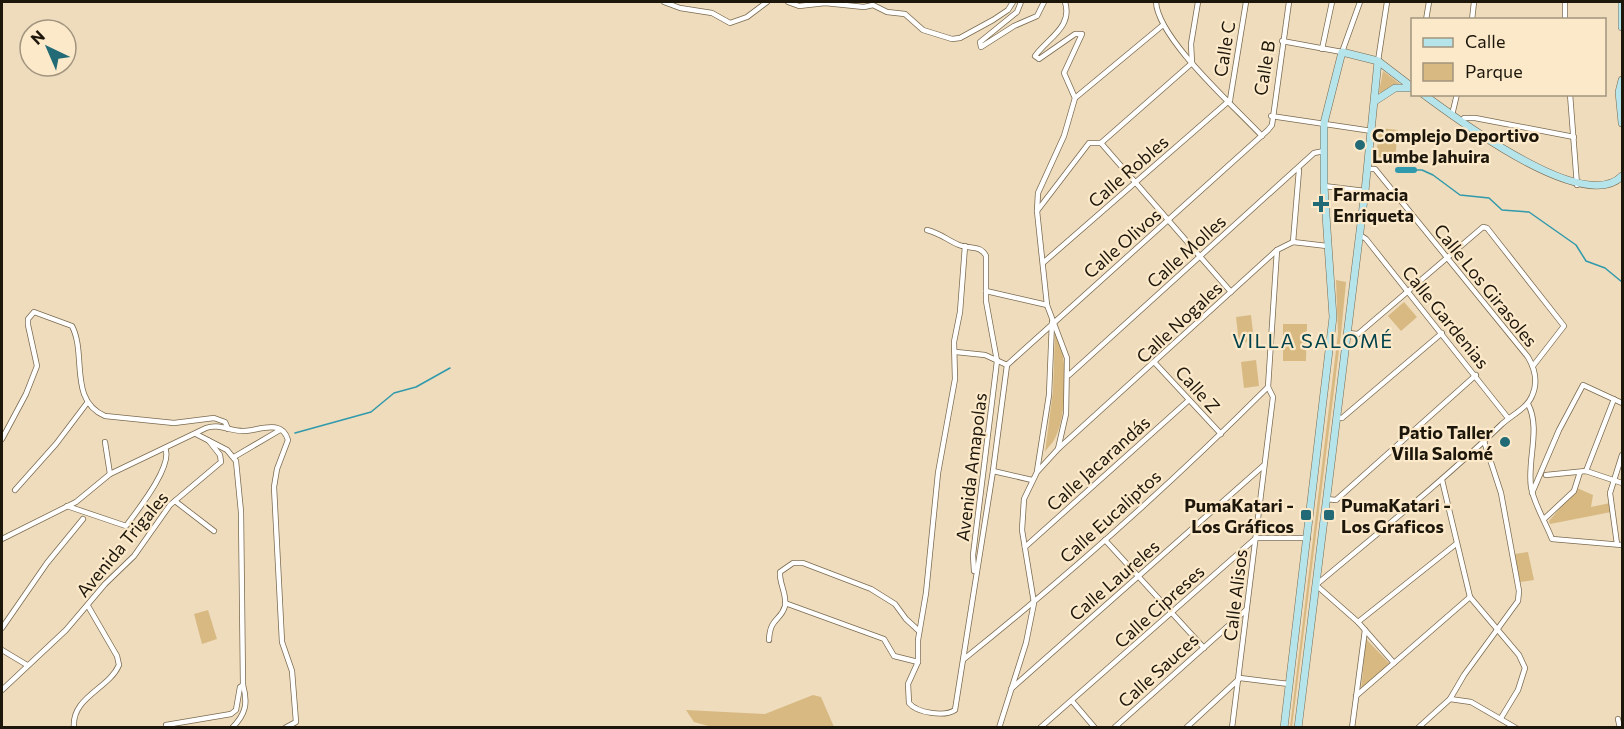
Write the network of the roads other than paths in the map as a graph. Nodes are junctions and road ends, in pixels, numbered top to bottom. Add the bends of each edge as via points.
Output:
1 (664, 2) edge
2 (767, 2) edge
3 (788, 2) edge
4 (1013, 2) edge
5 (1021, 2) edge
6 (1044, 2) edge
7 (1065, 2) edge
8 (1156, 2) edge
9 (1198, 2) edge
10 (1245, 2) edge
11 (1289, 2) edge
12 (1332, 2) edge
13 (1360, 2) edge
14 (1387, 2) edge
15 (1429, 2) edge
16 (1474, 2) edge
17 (1565, 2) edge
18 (1622, 2) edge
19 (1426, 18) edge
20 (1472, 18) edge
21 (1565, 18) edge
22 (1163, 25) junction
23 (1623, 27) edge
24 (1282, 41) junction
25 (1322, 49) junction
26 (1342, 52) junction
27 (1378, 61) junction
28 (1192, 63) junction
29 (1623, 80) edge
30 (1411, 86) edge
31 (1411, 87) edge
32 (1426, 96) edge
33 (1457, 96) edge
34 (1570, 96) edge
35 (1076, 98) junction
36 (1230, 100) junction
37 (1375, 101) junction
38 (1452, 115) junction
39 (1271, 116) junction
40 (1461, 122) junction
41 (1324, 123) junction
42 (1623, 123) edge
43 (1372, 131) junction
44 (1262, 136) junction
45 (1574, 137) junction
46 (1101, 143) junction
47 (1324, 151) junction
48 (1368, 169) junction
49 (1299, 170) junction
50 (1623, 176) edge
51 (1137, 182) junction
52 (1577, 185) junction
53 (1324, 186) junction
54 (1365, 191) junction
55 (1037, 211) junction
56 (1170, 220) junction
57 (927, 230) dead end
58 (1359, 235) junction
59 (1293, 242) junction
60 (965, 246) junction
61 (1328, 246) junction
62 (1277, 250) junction
63 (1200, 255) junction
64 (1445, 258) junction
65 (1044, 262) junction
66 (986, 291) junction
67 (1408, 291) junction
68 (1231, 292) junction
69 (1047, 305) junction
70 (1052, 322) junction
71 (1347, 333) junction
72 (1442, 333) junction
73 (956, 352) junction
74 (997, 361) junction
75 (1155, 363) junction
76 (1007, 364) junction
77 (1533, 366) junction
78 (1069, 375) junction
79 (1476, 375) junction
80 (1268, 387) junction
81 (1614, 399) junction
82 (1189, 400) junction
83 (87, 403) junction
84 (1623, 403) edge
85 (1528, 404) junction
86 (1336, 418) junction
87 (1508, 418) junction
88 (228, 429) junction
89 (280, 430) junction
90 (196, 434) junction
91 (1221, 434) junction
92 (2, 439) edge
93 (209, 441) junction
94 (1484, 441) junction
95 (105, 442) dead end
96 (165, 448) junction
97 (1058, 449) junction
98 (1623, 455) edge
99 (234, 457) junction
100 (1263, 466) junction
101 (993, 471) junction
102 (1586, 471) junction
103 (1037, 472) junction
104 (1580, 472) junction
105 (110, 474) junction
106 (1546, 475) dead end
107 (1032, 480) junction
108 (1442, 480) junction
109 (1612, 480) junction
110 (1623, 483) edge
111 (15, 490) dead end
112 (1532, 492) junction
113 (1326, 499) junction
114 (175, 501) junction
115 (67, 506) junction
116 (83, 519) dead end
117 (1544, 519) junction
118 (214, 531) dead end
119 (1256, 538) junction
120 (1308, 538) junction
121 (2, 539) edge
122 (1105, 540) junction
123 (1456, 544) junction
124 (1620, 544) edge
125 (1025, 547) junction
126 (1138, 576) junction
127 (975, 577) junction
128 (1316, 585) junction
129 (1470, 597) junction
130 (785, 603) junction
131 (1034, 603) junction
132 (88, 606) junction
133 (1246, 610) junction
134 (1172, 613) junction
135 (1358, 622) junction
136 (2, 628) edge
137 (1497, 629) junction
138 (1365, 630) junction
139 (919, 631) junction
140 (769, 640) dead end
141 (1204, 648) junction
142 (2, 650) edge
143 (964, 659) junction
144 (918, 662) junction
145 (1394, 663) junction
146 (27, 665) junction
147 (1240, 678) junction
148 (1289, 684) junction
149 (243, 685) junction
150 (1010, 689) junction
151 (2, 690) edge
152 (1356, 696) junction
153 (1450, 699) junction
154 (1072, 701) junction
155 (1501, 718) junction
156 (1618, 719) dead end
157 (166, 725) dead end
158 (74, 728) edge
159 (232, 728) edge
160 (285, 728) edge
161 (999, 728) edge
162 (1040, 728) edge
163 (1095, 728) edge
164 (1114, 728) edge
165 (1186, 728) edge
166 (1232, 728) edge
167 (1284, 728) edge
168 (1298, 728) edge
169 (1353, 728) edge
170 (1418, 728) edge
171 (1516, 728) edge
172 (1620, 728) edge

1 - 2 street via 712,13 730,23 747,17
3 - 4 street via 799,6 873,5 905,14 932,35 960,38 993,21
5 - 6 street via 1017,12 980,46 1037,16
7 - 35 street via 1065,24 1035,56 1039,59 1081,32 1064,73
8 - 22 street
9 - 28 street
10 - 36 street, Calle C
11 - 24 street, Calle B
12 - 25 street
13 - 26 street
14 - 27 street
15 - 19 street
16 - 20 street
17 - 21 street
18 - 23 main road
22 - 28 street
22 - 35 street
24 - 25 street
24 - 39 street, Calle B
25 - 26 street
26 - 27 main road
26 - 41 main road
27 - 30 main road
27 - 37 main road
28 - 36 street
28 - 46 street
29 - 42 main road via 1619,92
31 - 37 main road via 1395,88
32 - 38 main road
33 - 38 street
34 - 45 street
35 - 55 street via 1038,193
36 - 44 street
36 - 51 street, Calle Robles
37 - 43 main road
38 - 40 main road
39 - 41 street
39 - 44 street, Calle B via 1272,125
40 - 45 street via 1464,117 1475,118
40 - 52 main road via 1485,139
41 - 43 street
41 - 47 main road
43 - 48 main road
44 - 56 street, Calle Olivos
45 - 52 street
46 - 51 street
46 - 55 street via 1093,141 1086,146
47 - 49 street, Calle Molles via 1314,153
47 - 53 main road
48 - 54 main road
48 - 64 street, Calle Los Girasoles via 1376,169
49 - 59 street
49 - 63 street, Calle Molles
50 - 52 main road via 1607,183
51 - 56 street
51 - 65 street, Calle Robles
53 - 54 street
53 - 61 main road
54 - 58 main road
55 - 65 street
56 - 63 street
56 - 70 street, Calle Olivos
57 - 60 street
58 - 67 street, Calle Gardenias
58 - 71 main road
59 - 61 street
59 - 62 street, Calle Nogales
60 - 66 street, Avenida Amapolas via 985,253
60 - 73 street
61 - 120 main road via 1333,317
62 - 68 street, Calle Nogales
62 - 80 street, Calle Alisos
63 - 68 street
63 - 78 street, Calle Molles
64 - 67 street
64 - 77 street, Calle Los Girasoles
64 - 77 street via 1483,227 1487,228 1564,326
65 - 69 street
66 - 69 street
66 - 74 street, Avenida Amapolas
67 - 71 street via 1358,334
67 - 72 street, Calle Gardenias
68 - 75 street, Calle Nogales
69 - 70 street
70 - 76 street, Calle Olivos
70 - 78 street via 1064,346
70 - 103 street via 1049,395
71 - 86 main road
72 - 79 street, Calle Gardenias
72 - 86 street via 1342,418
73 - 74 street via 985,355
73 - 139 street
74 - 76 street
74 - 127 street, Avenida Amapolas via 973,555
75 - 82 street, Calle Z
75 - 97 street, Calle Nogales
76 - 101 street, Avenida Amapolas
77 - 85 street, Calle Los Girasoles via 1535,386
78 - 97 street
79 - 87 street, Calle Gardenias
79 - 113 street via 1336,500
80 - 91 street, Calle Eucaliptos
80 - 100 street, Calle Alisos via 1273,397
81 - 84 street
81 - 102 street
81 - 112 street via 1583,385
82 - 91 street, Calle Z
82 - 125 street, Calle Jacarandás
83 - 88 street via 105,416 174,423 214,418 225,422
83 - 92 street via 72,326 34,312 28,325 37,366
83 - 111 street
85 - 87 street
85 - 112 street via 1534,422
86 - 113 main road
87 - 94 street
88 - 89 street via 245,431 269,426
88 - 90 street via 214,426
89 - 99 street
89 - 160 street via 288,440 274,487 279,614 282,642 292,671 296,722
90 - 93 street
90 - 96 street
91 - 122 street, Calle Eucaliptos
93 - 99 street
93 - 114 street, Avenida Trigales via 221,462
94 - 108 street
94 - 137 street via 1501,493 1519,591 1518,601
95 - 105 street
96 - 105 street
96 - 115 street via 168,456 162,473 126,526
97 - 103 street, Calle Nogales
98 - 109 street
99 - 149 street via 241,512
100 - 119 street, Calle Alisos
100 - 126 street, Calle Laureles
101 - 107 street
101 - 127 street, Avenida Amapolas
102 - 104 street
102 - 109 street
103 - 107 street
104 - 106 street
104 - 117 street via 1574,491
105 - 115 street
107 - 125 street via 1022,518
108 - 123 street
108 - 128 street
109 - 110 street
109 - 124 street via 1610,493
112 - 117 street
113 - 128 main road
114 - 118 street
114 - 132 street, Avenida Trigales via 134,556
115 - 121 street
116 - 136 street
117 - 124 street via 1552,539
119 - 120 street
119 - 133 street, Calle Alisos
119 - 134 street, Calle Cipreses
120 - 148 main road
122 - 126 street
122 - 131 street, Calle Eucaliptos
123 - 129 street
123 - 135 street
125 - 131 street
126 - 134 street
126 - 150 street, Calle Laureles
127 - 143 street, Avenida Amapolas
128 - 135 street
128 - 168 main road
129 - 137 street
129 - 145 street
130 - 139 street via 780,572 793,563 803,563 881,594
130 - 140 street via 770,625
130 - 144 street via 884,639 894,656
131 - 143 street, Calle Eucaliptos
131 - 150 street
132 - 146 street, Avenida Trigales
132 - 158 street via 119,665 85,699 73,721
133 - 141 street, Calle Sauces
133 - 147 street, Calle Alisos
134 - 141 street
134 - 154 street, Calle Cipreses
135 - 138 street
137 - 153 street
137 - 155 street via 1525,668 1518,690
138 - 145 street
138 - 152 street
139 - 144 street
141 - 164 street, Calle Sauces
142 - 146 street
143 - 144 street, Avenida Amapolas via 954,712 921,711 909,703 908,684
145 - 152 street
146 - 151 street, Avenida Trigales
147 - 148 street
147 - 165 street
147 - 166 street, Calle Alisos
148 - 167 main road
149 - 157 street via 236,710 231,714
149 - 159 street via 245,711
150 - 161 street
152 - 169 street
153 - 155 street via 1471,702
153 - 170 street
154 - 162 street, Calle Cipreses
154 - 163 street
155 - 171 street
156 - 172 street

